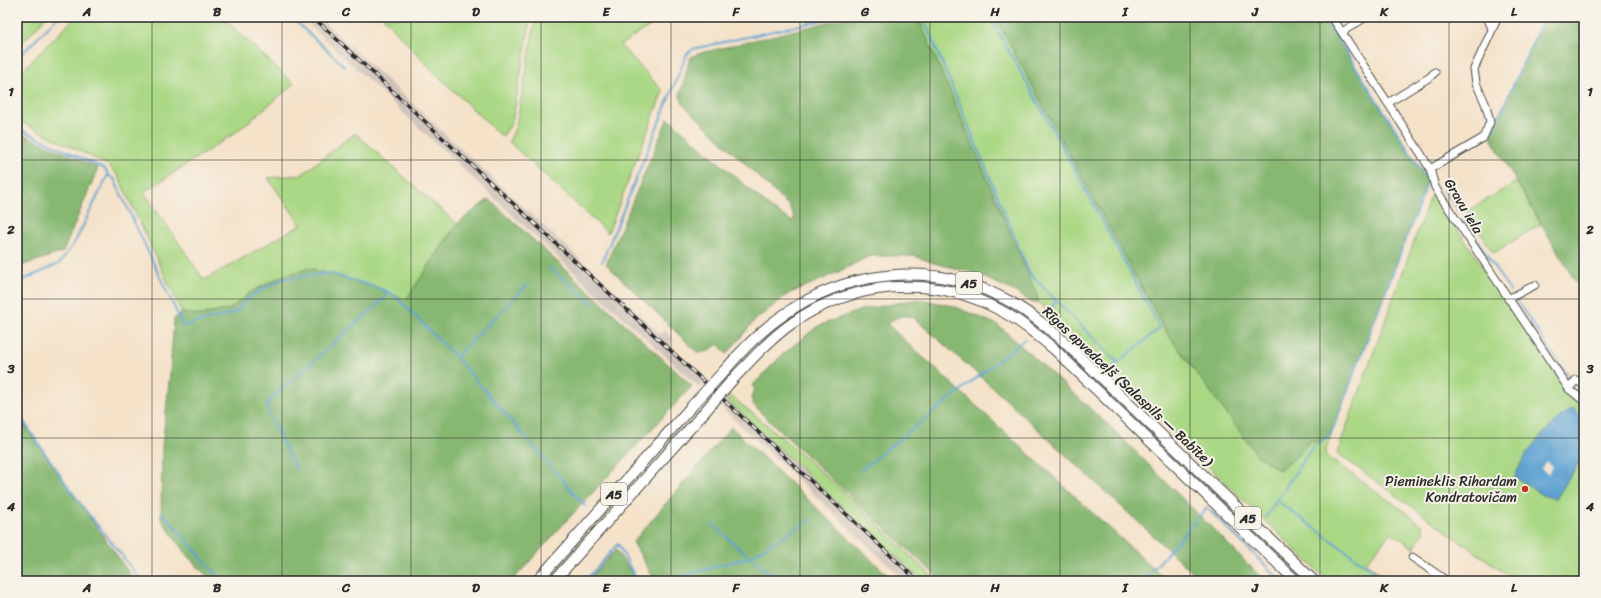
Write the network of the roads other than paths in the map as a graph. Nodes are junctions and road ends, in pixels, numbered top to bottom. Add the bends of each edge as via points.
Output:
1 (1332, 17) edge
2 (1366, 17) edge
3 (1487, 17) edge
4 (1498, 17) edge
5 (1492, 29) junction
6 (1342, 32) junction
7 (1435, 72) dead end
8 (1388, 103) junction
9 (1430, 169) junction
10 (1535, 285) dead end
11 (1508, 299) junction
12 (1584, 385) edge
13 (1569, 389) junction
14 (1584, 401) edge
15 (1412, 556) dead end
16 (537, 581) edge
17 (554, 581) edge
18 (1296, 581) edge
19 (1314, 581) edge
20 (1447, 581) edge

1 - 6 street, Gravu iela
2 - 6 street
3 - 5 street
4 - 5 street
5 - 9 street via 1474,69 1476,83 1490,122 1483,138
6 - 8 street, Gravu iela
7 - 8 street
8 - 9 street, Gravu iela
9 - 11 street, Gravu iela via 1439,194
10 - 11 street
11 - 13 street, Gravu iela
12 - 13 street via 1576,380
13 - 14 street, Gravu iela
15 - 20 street
16 - 19 highway, Rīgas apvedceļš (Salaspils — Babīte) / A5, bridge via 752,340 782,315 834,288 872,277 909,274 942,276 976,286 1019,306 1059,337
17 - 18 highway, Rīgas apvedceļš (Salaspils — Babīte) / A5, bridge via 734,378 791,324 823,306 848,296 876,289 916,286 974,298 1019,321 1054,349

